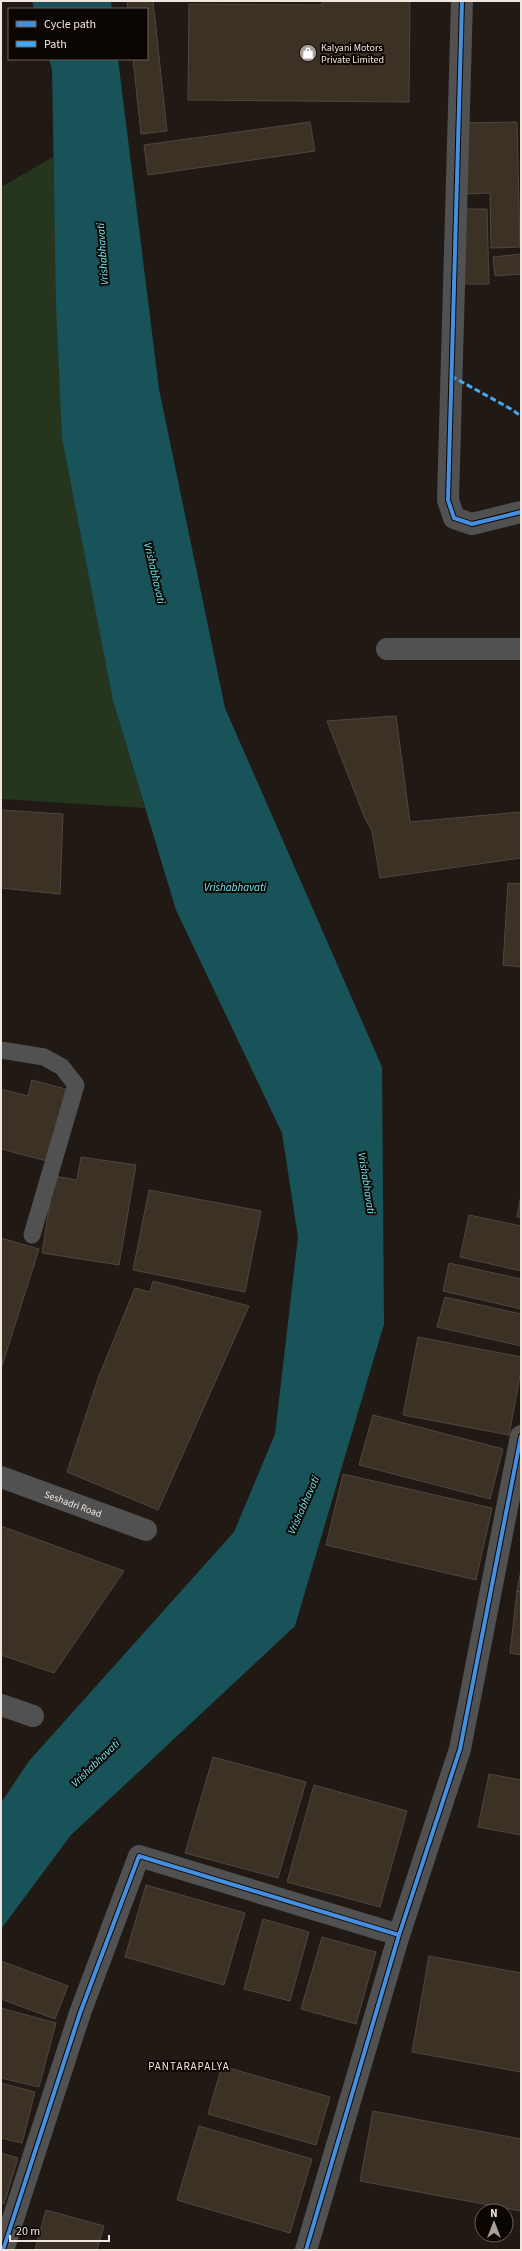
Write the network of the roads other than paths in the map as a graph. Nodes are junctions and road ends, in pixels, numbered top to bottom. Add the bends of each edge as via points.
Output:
1 (462, 1) edge
2 (521, 512) edge
3 (387, 649) dead end
4 (521, 649) edge
5 (1, 1050) edge
6 (32, 1235) dead end
7 (521, 1436) edge
8 (1, 1477) edge
9 (146, 1530) dead end
10 (1, 1705) edge
11 (33, 1716) dead end
12 (399, 1935) junction
13 (3, 2250) edge
14 (306, 2250) edge

1 - 2 street via 448,500 454,518 472,524
3 - 4 street
5 - 6 lane via 44,1057 62,1067 76,1085
7 - 12 street via 460,1749
8 - 9 street, Seshadri Road
10 - 11 street
12 - 13 street via 139,1856 80,2013
12 - 14 street

